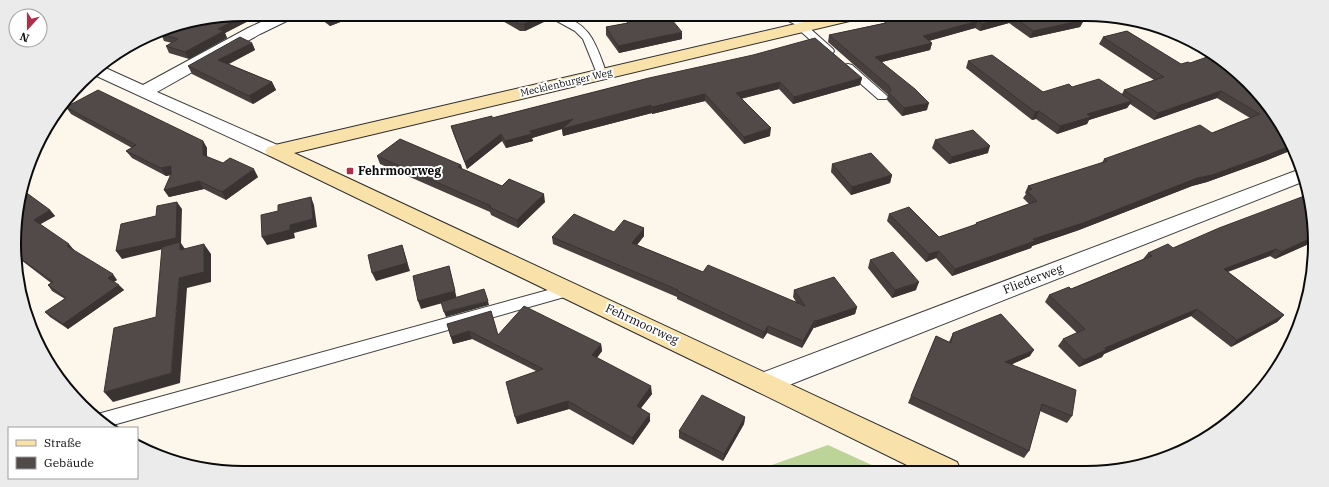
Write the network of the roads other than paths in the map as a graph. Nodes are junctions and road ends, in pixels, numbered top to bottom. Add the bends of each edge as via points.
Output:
1 (275, 21) edge
2 (563, 21) edge
3 (798, 21) edge
4 (828, 21) edge
5 (806, 26) junction
6 (102, 72) edge
7 (602, 74) junction
8 (143, 92) junction
9 (882, 97) dead end
10 (275, 151) junction
11 (1297, 177) edge
12 (570, 290) junction
13 (765, 383) junction
14 (107, 419) edge
15 (937, 466) edge

1 - 8 street
2 - 7 lane via 588,38
3 - 5 street
4 - 5 street, Mecklenburger Weg
5 - 7 street, Mecklenburger Weg
5 - 9 lane via 839,60
6 - 8 street, Fehrmoorweg
7 - 10 street, Mecklenburger Weg
8 - 10 street, Fehrmoorweg
10 - 12 street, Fehrmoorweg
11 - 13 street, Fliederweg
12 - 13 street, Fehrmoorweg
12 - 14 lane
13 - 15 street, Fehrmoorweg

